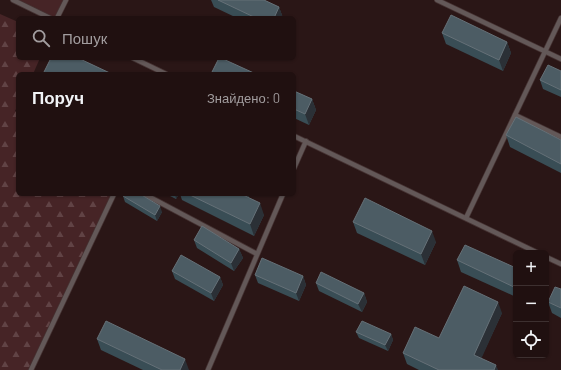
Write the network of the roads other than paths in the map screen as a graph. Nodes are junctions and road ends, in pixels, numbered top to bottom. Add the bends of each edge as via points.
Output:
1 (13, 0) edge
2 (66, 0) edge
3 (437, 0) edge
4 (46, 16) edge
5 (58, 16) edge
6 (561, 18) edge
7 (545, 52) junction
8 (561, 59) edge
9 (137, 60) edge
10 (162, 72) edge
11 (515, 115) junction
12 (296, 137) edge
13 (561, 137) edge
14 (306, 141) junction
15 (296, 164) edge
16 (113, 196) edge
17 (148, 196) edge
18 (282, 196) edge
19 (466, 218) junction
20 (532, 250) edge
21 (258, 254) junction
22 (549, 258) edge
23 (561, 264) edge
24 (31, 370) edge
25 (208, 370) edge

1 - 4 lane
2 - 5 lane
3 - 7 lane
6 - 7 lane
7 - 8 lane
7 - 11 lane
9 - 10 lane
11 - 13 lane
11 - 19 lane
12 - 14 lane
14 - 15 lane
14 - 19 lane
16 - 24 lane
17 - 21 lane
18 - 21 lane
19 - 20 lane
21 - 25 lane
22 - 23 lane

